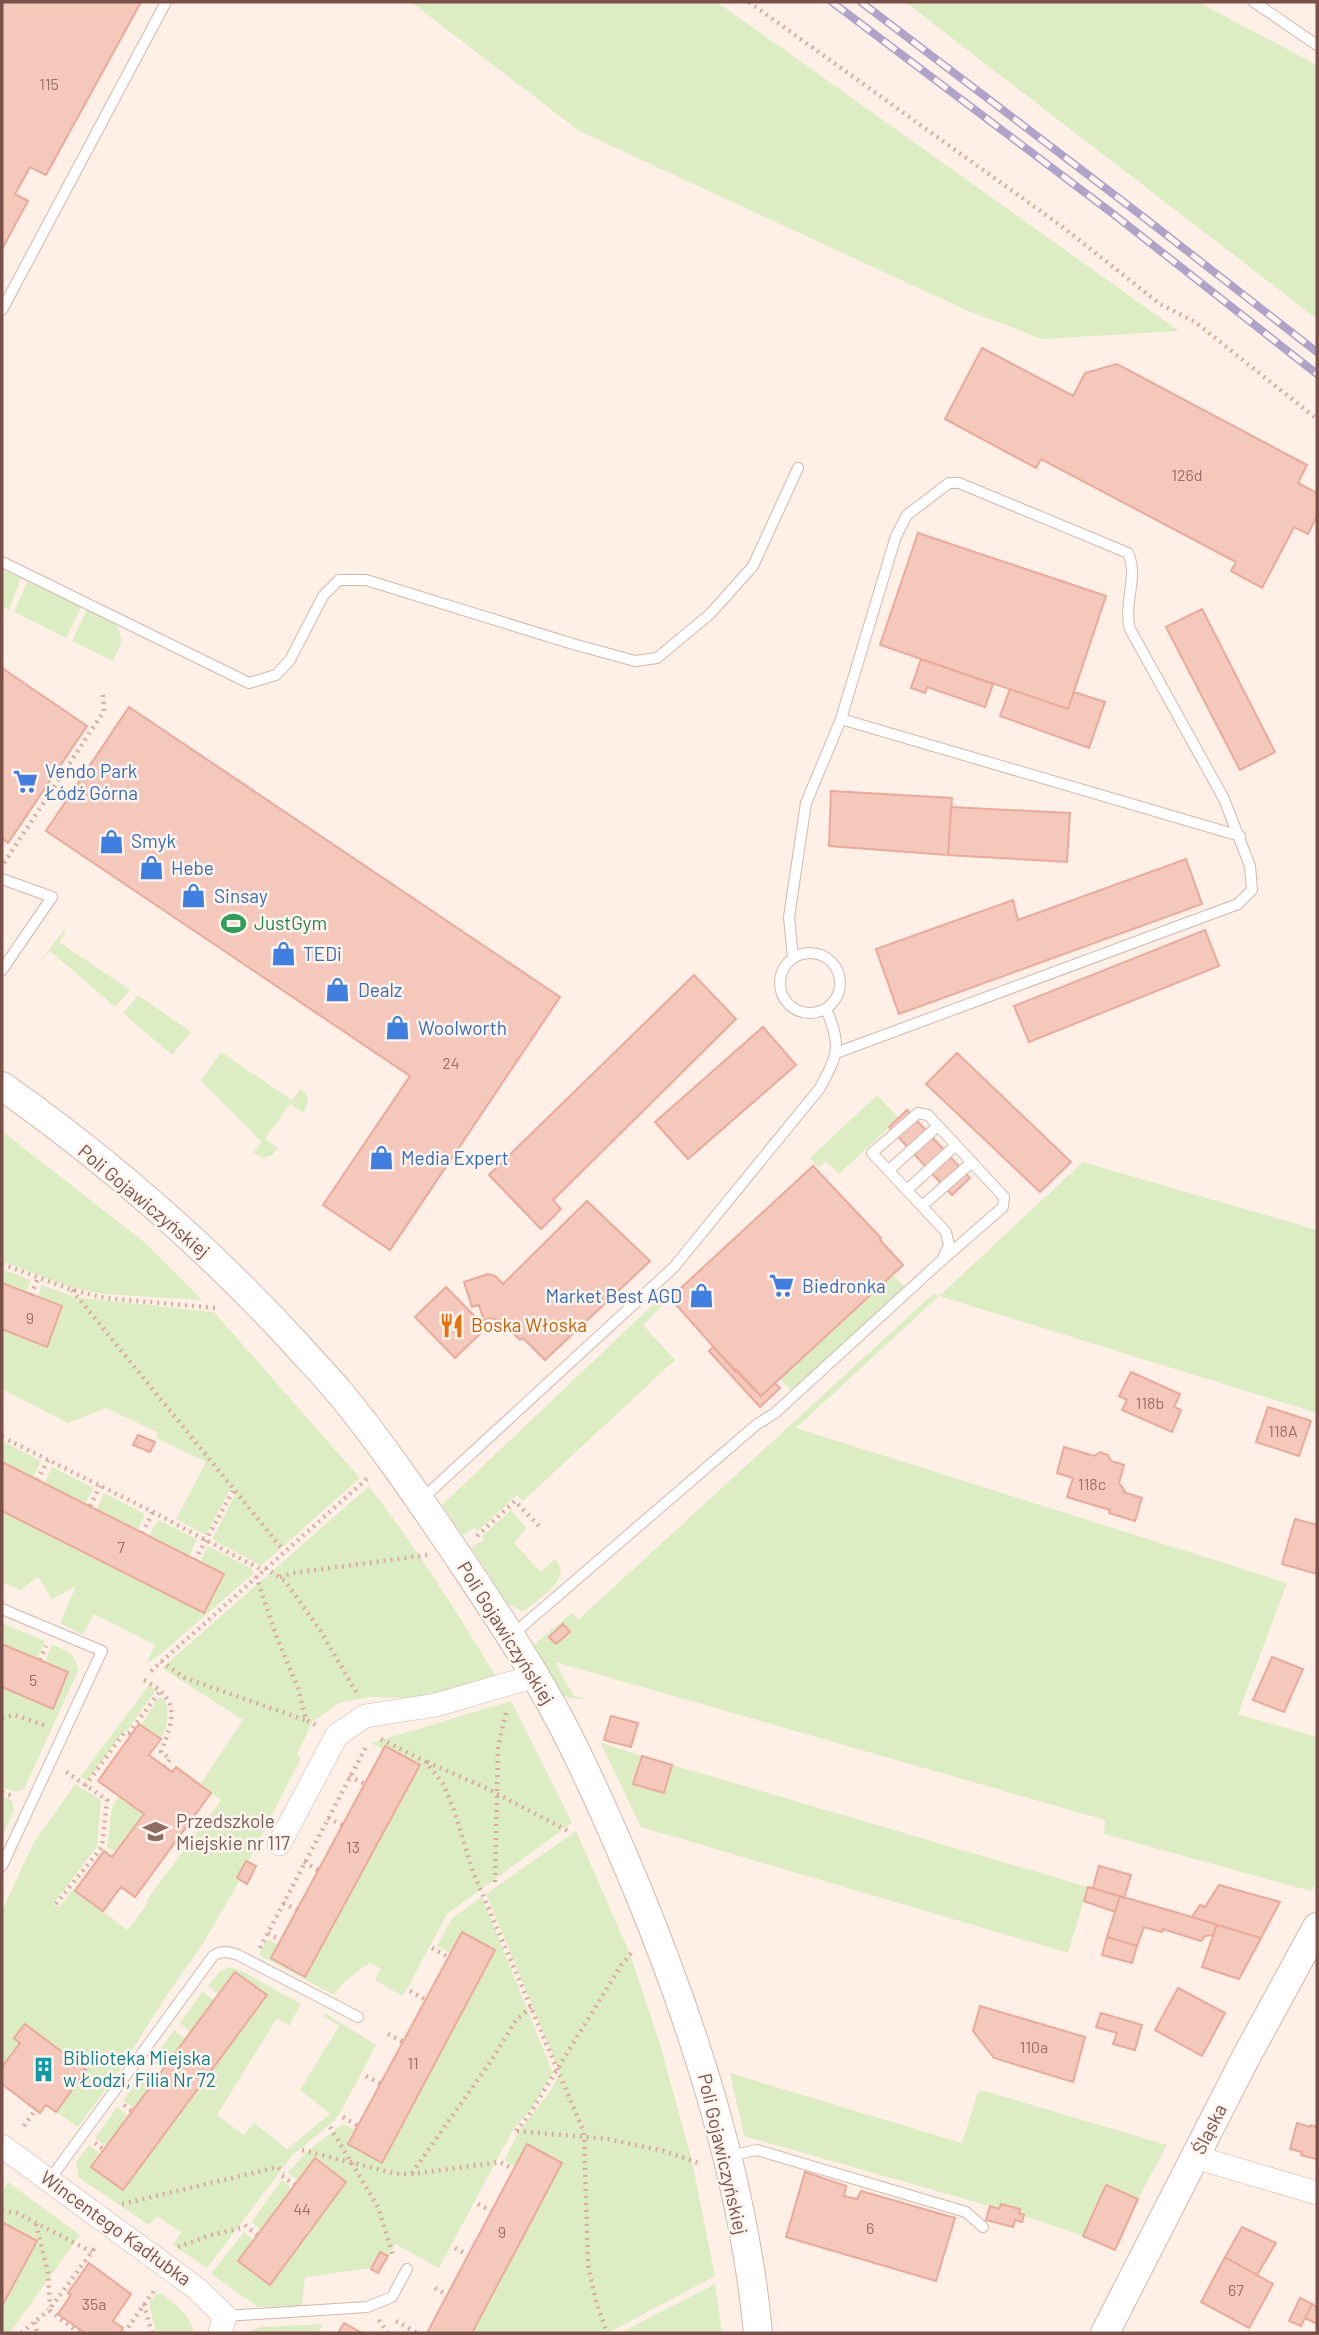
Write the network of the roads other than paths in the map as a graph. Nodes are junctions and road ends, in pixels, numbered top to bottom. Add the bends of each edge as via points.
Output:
1 (166, 2) edge
2 (1254, 2) edge
3 (1317, 44) edge
4 (2, 310) edge
5 (798, 468) dead end
6 (2, 562) edge
7 (841, 719) junction
8 (1240, 836) junction
9 (2, 879) edge
10 (793, 958) junction
11 (2, 970) edge
12 (826, 1009) junction
13 (836, 1053) junction
14 (2, 1086) edge
15 (938, 1126) junction
16 (956, 1145) junction
17 (972, 1162) junction
18 (889, 1170) junction
19 (907, 1190) junction
20 (922, 1206) junction
21 (940, 1262) junction
22 (420, 1500) junction
23 (2, 1609) edge
24 (510, 1636) junction
25 (535, 1676) junction
26 (279, 1844) dead end
27 (2, 1866) edge
28 (1317, 1927) edge
29 (358, 2017) dead end
30 (2, 2146) edge
31 (1195, 2157) junction
32 (714, 2161) junction
33 (50, 2179) junction
34 (1317, 2193) edge
35 (984, 2228) dead end
36 (407, 2269) dead end
37 (222, 2324) edge
38 (758, 2333) edge
39 (1105, 2333) edge

1 - 4 lane
2 - 3 lane
5 - 6 lane via 753,566 710,614 657,658 635,661 366,580 339,580 323,596 290,660 276,675 249,683
7 - 8 lane
7 - 8 lane via 907,515 949,483 959,483 1128,553 1133,563 1127,616 1130,629
7 - 10 lane via 806,803 789,917
8 - 13 lane via 1252,890 1238,904
9 - 11 lane via 52,897
10 - 12 lane via 782,970 784,1000 800,1012
10 - 12 lane via 815,952 838,970 840,990
12 - 13 lane via 836,1032
13 - 22 lane via 820,1088 674,1267
14 - 22 street, Poli Gojawiczyńskiej via 199,1245 254,1299 341,1394
15 - 16 lane
15 - 18 lane
15 - 18 lane via 918,1112 872,1153
16 - 17 lane
16 - 19 lane
17 - 20 lane
17 - 21 lane via 1004,1197 1003,1207
18 - 19 lane
19 - 20 lane
20 - 21 lane via 948,1236 949,1245
21 - 24 lane via 775,1413
22 - 24 street, Poli Gojawiczyńskiej via 441,1553
23 - 27 lane via 102,1651
24 - 25 street, Poli Gojawiczyńskiej
25 - 26 street via 436,1705 365,1716 337,1735
25 - 32 street, Poli Gojawiczyńskiej via 607,1816 665,1958 704,2070
28 - 31 street, Śląska
29 - 33 lane via 252,1962 224,1951 213,1956
30 - 33 street, Wincentego Kadłubka
31 - 34 street
31 - 39 street, Śląska
32 - 35 lane via 757,2150 966,2212
32 - 38 street, Poli Gojawiczyńskiej via 755,2305
33 - 37 street, Wincentego Kadłubka via 196,2288
36 - 37 lane via 392,2297 367,2307

